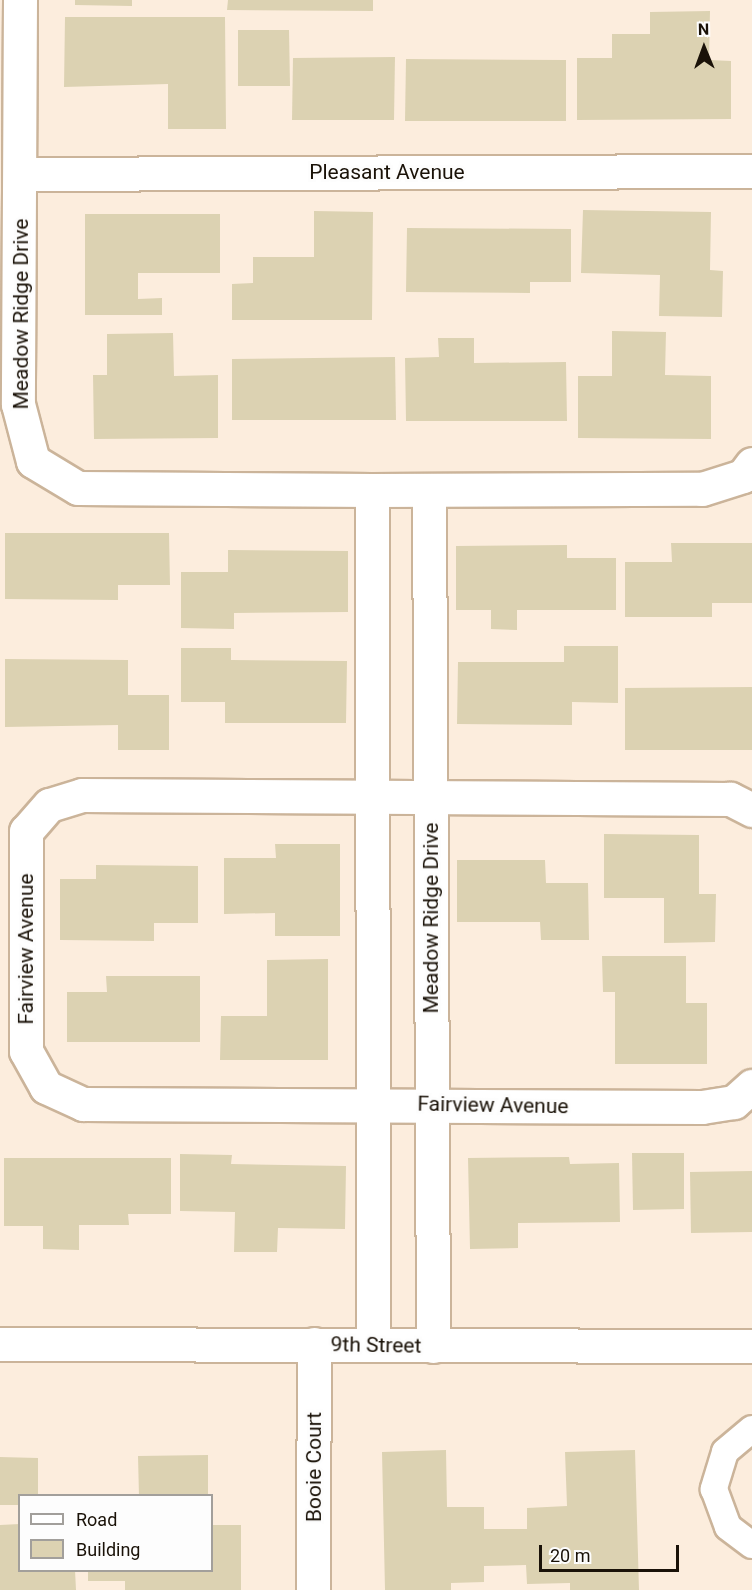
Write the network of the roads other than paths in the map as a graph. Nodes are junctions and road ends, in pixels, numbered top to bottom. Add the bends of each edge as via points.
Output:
1 (20, 0) edge
2 (752, 171) edge
3 (21, 174) junction
4 (752, 465) edge
5 (372, 490) junction
6 (429, 490) junction
7 (372, 793) junction
8 (430, 795) junction
9 (752, 810) edge
10 (752, 1086) edge
11 (373, 1103) junction
12 (432, 1104) junction
13 (0, 1344) edge
14 (314, 1344) junction
15 (373, 1345) junction
16 (433, 1346) junction
17 (752, 1346) edge
18 (752, 1429) edge
19 (752, 1545) edge
20 (313, 1590) edge

1 - 3 street, Meadow Ridge Drive
2 - 3 street, Pleasant Avenue
3 - 5 street, Meadow Ridge Drive via 18,404 33,461 78,488
4 - 6 street, Meadow Ridge Drive via 743,476 702,489
5 - 6 street, Meadow Ridge Drive
5 - 7 street
6 - 8 street, Meadow Ridge Drive
7 - 8 street, Fairview Avenue
7 - 11 street
7 - 11 street, Fairview Avenue via 82,795 49,805 26,831 26,1051 46,1087 83,1104
8 - 9 street, Fairview Avenue via 730,799
8 - 12 street, Meadow Ridge Drive
10 - 12 street, Fairview Avenue via 735,1102 702,1107
11 - 12 street, Fairview Avenue
11 - 15 street
12 - 16 street, Meadow Ridge Drive
13 - 14 street, 9th Street
14 - 15 street, 9th Street
14 - 20 street, Booie Court
15 - 16 street, 9th Street
16 - 17 street, 9th Street
18 - 19 lane via 725,1452 714,1490 728,1527

